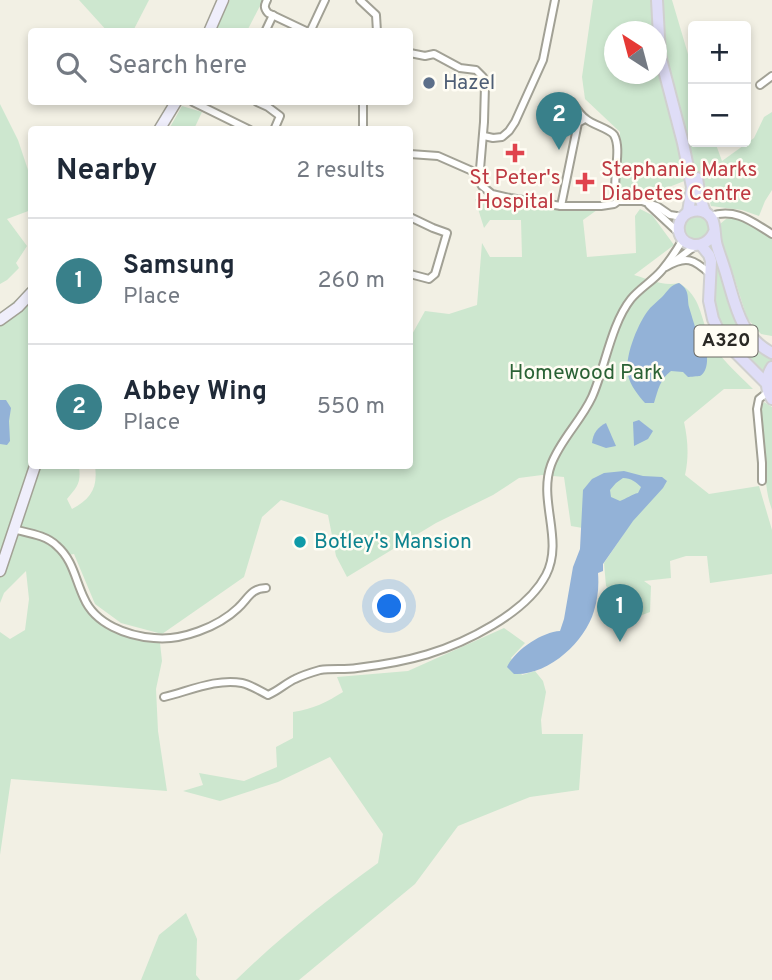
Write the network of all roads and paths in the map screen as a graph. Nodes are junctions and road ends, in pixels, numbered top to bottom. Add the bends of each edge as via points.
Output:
1 (223, 0) edge
2 (267, 0) edge
3 (325, 0) edge
4 (360, 0) edge
5 (555, 0) edge
6 (657, 0) edge
7 (273, 15) junction
8 (211, 28) edge
9 (267, 28) edge
10 (301, 28) edge
11 (311, 28) edge
12 (377, 28) edge
13 (413, 54) edge
14 (772, 76) edge
15 (760, 85) dead end
16 (572, 102) dead end
17 (174, 105) edge
18 (199, 105) edge
19 (264, 105) edge
20 (363, 105) edge
21 (585, 119) junction
22 (161, 126) edge
23 (242, 126) edge
24 (276, 126) edge
25 (363, 126) edge
26 (484, 136) junction
27 (683, 143) junction
28 (413, 154) edge
29 (479, 174) junction
30 (618, 201) junction
31 (648, 203) junction
32 (561, 206) junction
33 (685, 214) junction
34 (413, 218) edge
35 (711, 221) junction
36 (772, 234) edge
37 (681, 236) junction
38 (698, 245) junction
39 (673, 263) junction
40 (662, 269) junction
41 (710, 274) junction
42 (413, 275) edge
43 (28, 296) edge
44 (0, 320) edge
45 (772, 354) edge
46 (772, 367) edge
47 (769, 391) edge
48 (33, 469) edge
49 (762, 481) dead end
50 (13, 530) junction
51 (0, 571) edge
52 (266, 588) dead end
53 (164, 697) dead end

1 - 8 street
2 - 7 street via 265,9
3 - 11 street
4 - 12 street via 376,15
5 - 26 street via 543,60 515,122 502,137
6 - 27 main road, A320 via 660,55
7 - 9 street
7 - 10 street
13 - 26 street via 434,54 483,77
14 - 15 street
16 - 21 street
17 - 22 street
18 - 23 street
19 - 24 street via 280,116
20 - 25 street
21 - 30 street via 616,138
21 - 32 street via 578,123
26 - 29 street
27 - 33 main road, A320 via 692,187
27 - 35 main road, A320
28 - 29 street via 438,156
29 - 32 street via 482,186 492,194
30 - 31 street
30 - 32 street
31 - 33 street via 670,215
31 - 37 street
33 - 35 main road via 699,210
33 - 37 main road, A320
34 - 42 street via 447,233 435,274 429,279
35 - 36 street via 739,215
35 - 38 main road via 710,239
35 - 45 main road, A320 via 738,316 751,337
37 - 38 main road
37 - 40 street
38 - 39 street
38 - 41 main road, A320 via 709,255
39 - 40 street
39 - 41 street via 692,260
40 - 53 street via 631,299 621,316 591,399 551,464 547,505 553,556 533,593 518,607 468,639 416,659 322,670 294,679 268,695 231,682
41 - 47 main road, A320 via 709,301 721,336
43 - 44 street
46 - 47 main road, A320 via 767,377
47 - 49 street via 759,399 757,410
48 - 50 street
50 - 51 street
50 - 52 street via 55,544 72,565 92,612 132,635 175,638 198,631 222,620 251,592

